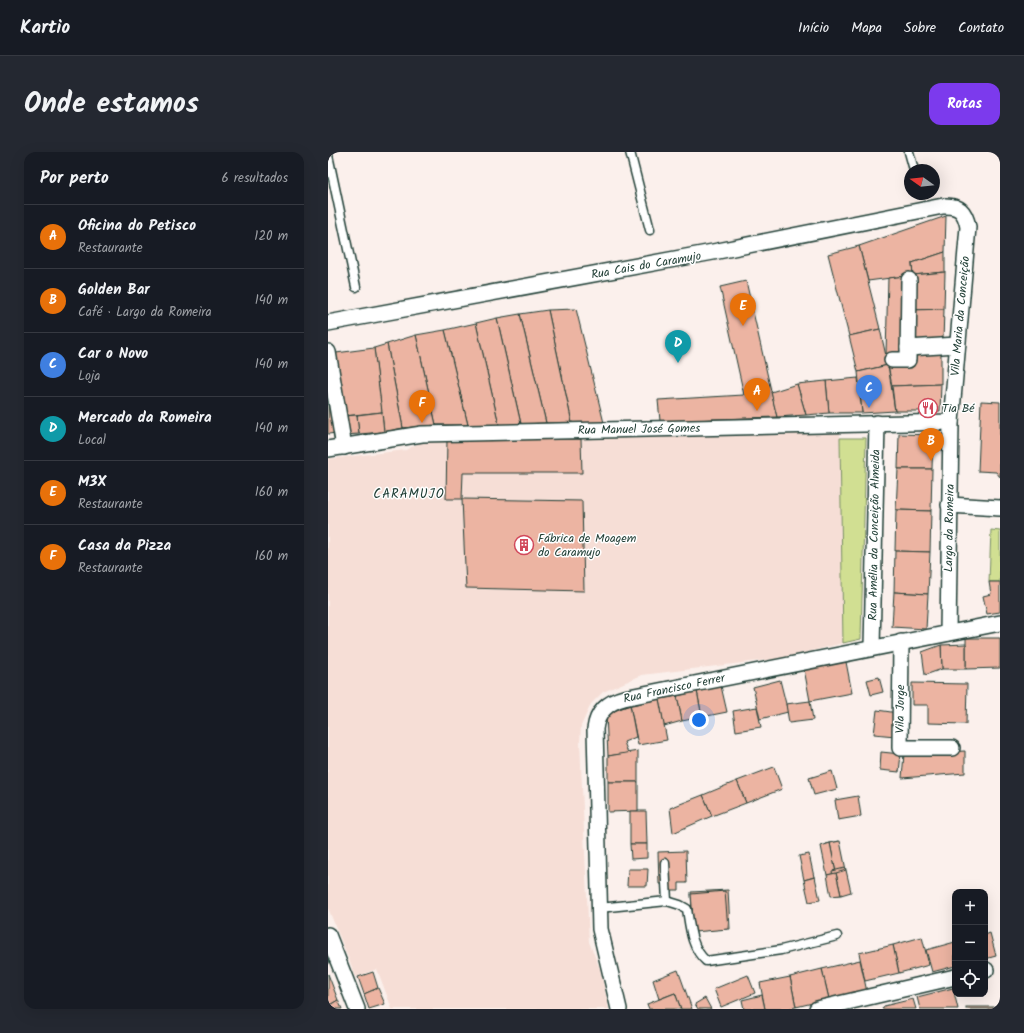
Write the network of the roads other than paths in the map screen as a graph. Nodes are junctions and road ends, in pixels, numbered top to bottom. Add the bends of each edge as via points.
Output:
1 (630, 152) edge
2 (909, 152) edge
3 (328, 155) edge
4 (912, 164) edge
5 (962, 210) joint
6 (650, 230) dead end
7 (909, 280) dead end
8 (356, 287) dead end
9 (328, 323) edge
10 (957, 345) junction
11 (908, 348) junction
12 (328, 352) edge
13 (892, 360) dead end
14 (951, 422) junction
15 (877, 423) junction
16 (344, 447) junction
17 (328, 449) edge
18 (949, 505) junction
19 (1000, 508) edge
20 (1000, 623) edge
21 (948, 633) junction
22 (901, 642) junction
23 (872, 647) junction
24 (952, 748) dead end
25 (665, 863) dead end
26 (667, 901) junction
27 (599, 908) junction
28 (328, 935) edge
29 (837, 936) dead end
30 (952, 978) edge
31 (869, 1003) edge
32 (357, 1009) edge
33 (619, 1009) edge
34 (817, 1009) edge

1 - 6 lane
2 - 4 lane
3 - 8 lane
5 - 9 street, Rua Cais do Caramujo via 943,206 713,252
5 - 10 street, Vila Maria da Conceição via 968,227
7 - 11 street
10 - 11 street
10 - 14 street, Vila Maria da Conceição
11 - 13 street via 908,360
12 - 16 street
14 - 15 street, Rua Manuel José Gomes
14 - 18 street, Largo da Romeira
15 - 16 street, Rua Manuel José Gomes via 422,434
15 - 23 street, Rua Amélia da Conceição Almeida
16 - 17 street, Rua Manuel José Gomes
18 - 19 street
18 - 21 street, Largo da Romeira
20 - 21 street, Rua Francisco Ferrer
21 - 22 street, Rua Francisco Ferrer
22 - 23 street, Rua Francisco Ferrer
22 - 24 street, Vila Jorge via 900,748
23 - 27 street, Rua Francisco Ferrer via 624,698 605,707 597,717 595,729
25 - 26 lane
26 - 27 lane
26 - 29 lane via 687,909 692,938 700,956 706,961 781,950
27 - 33 street, Rua Francisco Ferrer via 600,929
28 - 32 street
30 - 31 street
31 - 34 street

